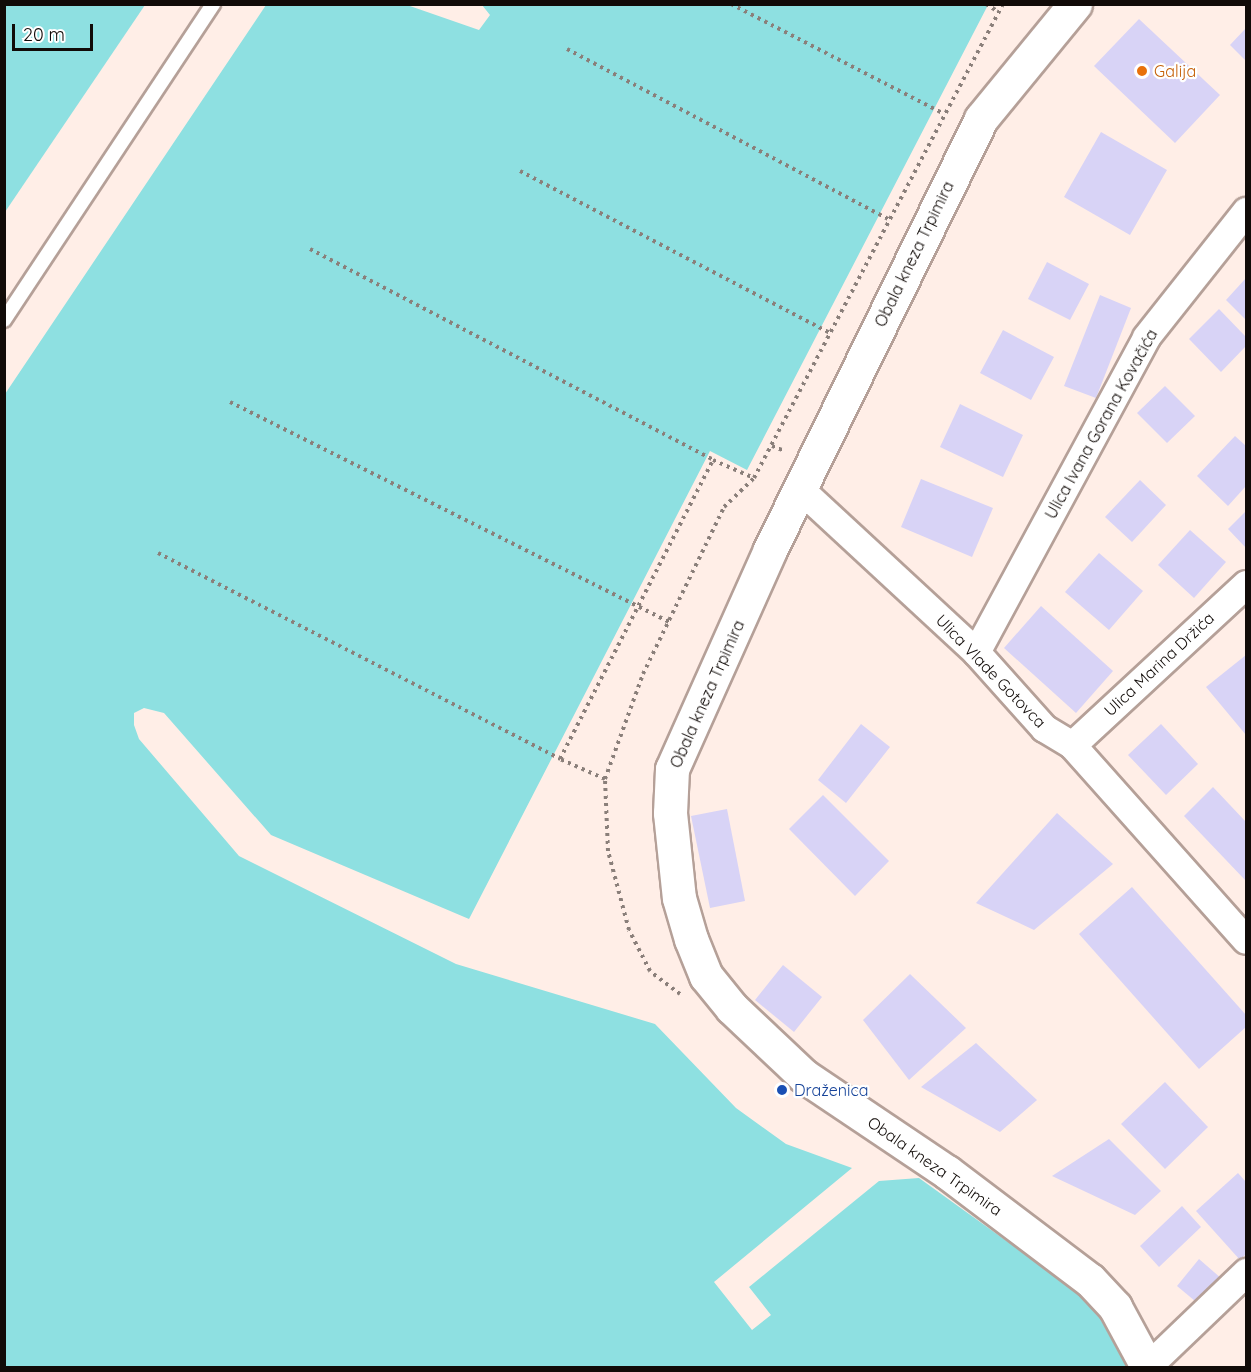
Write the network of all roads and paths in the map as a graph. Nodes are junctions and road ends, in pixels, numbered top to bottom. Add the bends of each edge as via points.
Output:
1 (213, 4) edge
2 (731, 4) edge
3 (986, 4) edge
4 (1075, 4) edge
5 (999, 12) dead end
6 (567, 49) dead end
7 (944, 114) dead end
8 (520, 171) dead end
9 (1246, 211) edge
10 (890, 220) dead end
11 (310, 249) dead end
12 (4, 320) edge
13 (832, 334) dead end
14 (230, 402) dead end
15 (713, 460) junction
16 (754, 478) dead end
17 (799, 488) junction
18 (158, 553) dead end
19 (1246, 584) edge
20 (637, 608) junction
21 (669, 622) dead end
22 (976, 652) junction
23 (1072, 745) junction
24 (560, 759) junction
25 (605, 779) dead end
26 (1246, 940) edge
27 (1246, 1272) edge
28 (1148, 1367) edge

1 - 12 lane
2 - 7 path
3 - 5 path
4 - 17 street, Obala kneza Trpimira via 981,119
6 - 10 path
8 - 13 path
9 - 22 street, Ulica Ivana Gorana Kovačića via 1146,337
11 - 15 path
14 - 20 path
15 - 16 path
15 - 20 path
17 - 22 street, Ulica Vlade Gotovca
17 - 28 street, Obala kneza Trpimira via 672,769 673,858 691,939 706,976 732,1008 804,1076 947,1172 1090,1280 1115,1307
18 - 24 path
19 - 23 street, Ulica Marina Držića
20 - 21 path
20 - 24 path
22 - 23 street, Ulica Vlade Gotovca via 1044,728
23 - 26 street, Ulica Vlade Gotovca
24 - 25 path
27 - 28 street

